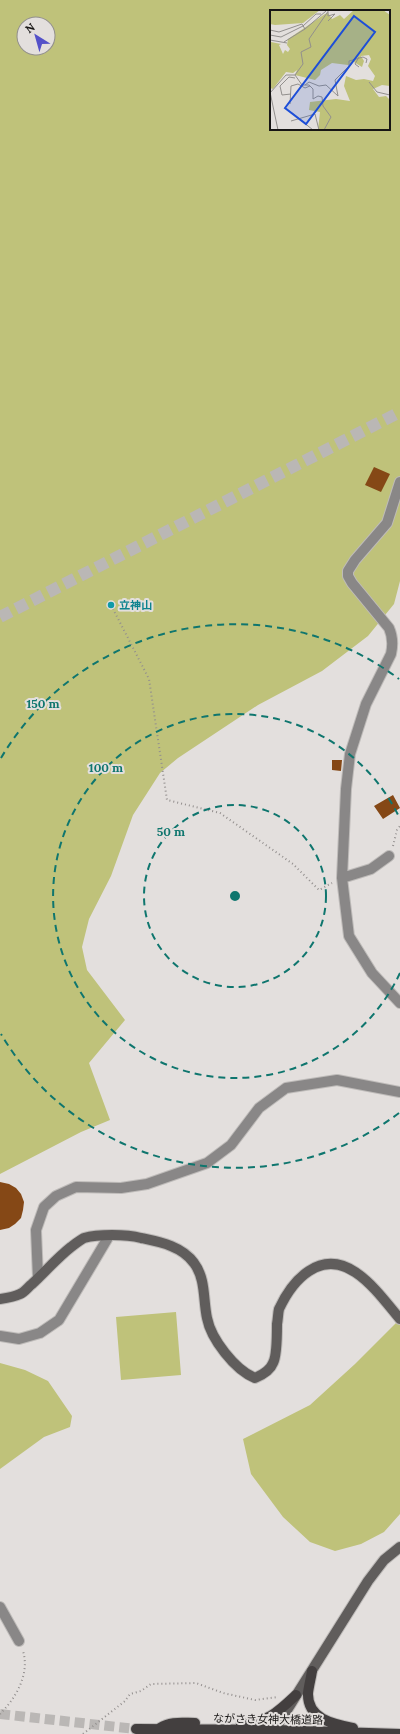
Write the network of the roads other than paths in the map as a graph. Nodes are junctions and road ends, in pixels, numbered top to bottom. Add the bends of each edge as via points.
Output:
1 (400, 482) edge
2 (389, 856) road end
3 (342, 878) junction
4 (400, 1003) edge
5 (400, 1092) edge
6 (109, 1236) junction
7 (38, 1278) junction
8 (0, 1299) edge
9 (400, 1319) edge
10 (0, 1336) edge
11 (400, 1547) edge
12 (0, 1607) edge
13 (19, 1641) road end
14 (312, 1671) junction
15 (296, 1696) junction
16 (136, 1729) tunnel mouth
17 (157, 1730) junction
18 (273, 1732) edge
19 (364, 1733) edge
20 (387, 1734) edge
21 (400, 1734) edge

1 - 3 street via 387,523 348,571 352,583 389,628 392,634 392,647 366,704 350,754
2 - 3 street via 371,869
3 - 4 street via 349,936 372,973
5 - 7 street via 337,1080 286,1088 259,1108 231,1145 207,1163 148,1184 121,1188 76,1186 56,1196 44,1207 36,1230
6 - 7 street via 83,1238
6 - 9 street via 135,1236 170,1245 195,1263 204,1285 207,1319 212,1333 239,1368 255,1378 265,1373 274,1363 279,1310 300,1277 315,1267 331,1263 349,1268 368,1281
6 - 10 street via 59,1320 40,1333 19,1339
7 - 8 street via 21,1294
11 - 14 street via 384,1560 368,1581
12 - 13 street
14 - 15 street
14 - 19 main road via 308,1693 315,1713 325,1720
15 - 17 main road via 268,1718 258,1722 175,1722
15 - 18 street
16 - 17 main road, ながさき女神大橋道路
17 - 18 main road, ながさき女神大橋道路
18 - 19 main road, ながさき女神大橋道路
19 - 20 main road, ながさき女神大橋道路
20 - 21 main road, ながさき女神大橋道路

